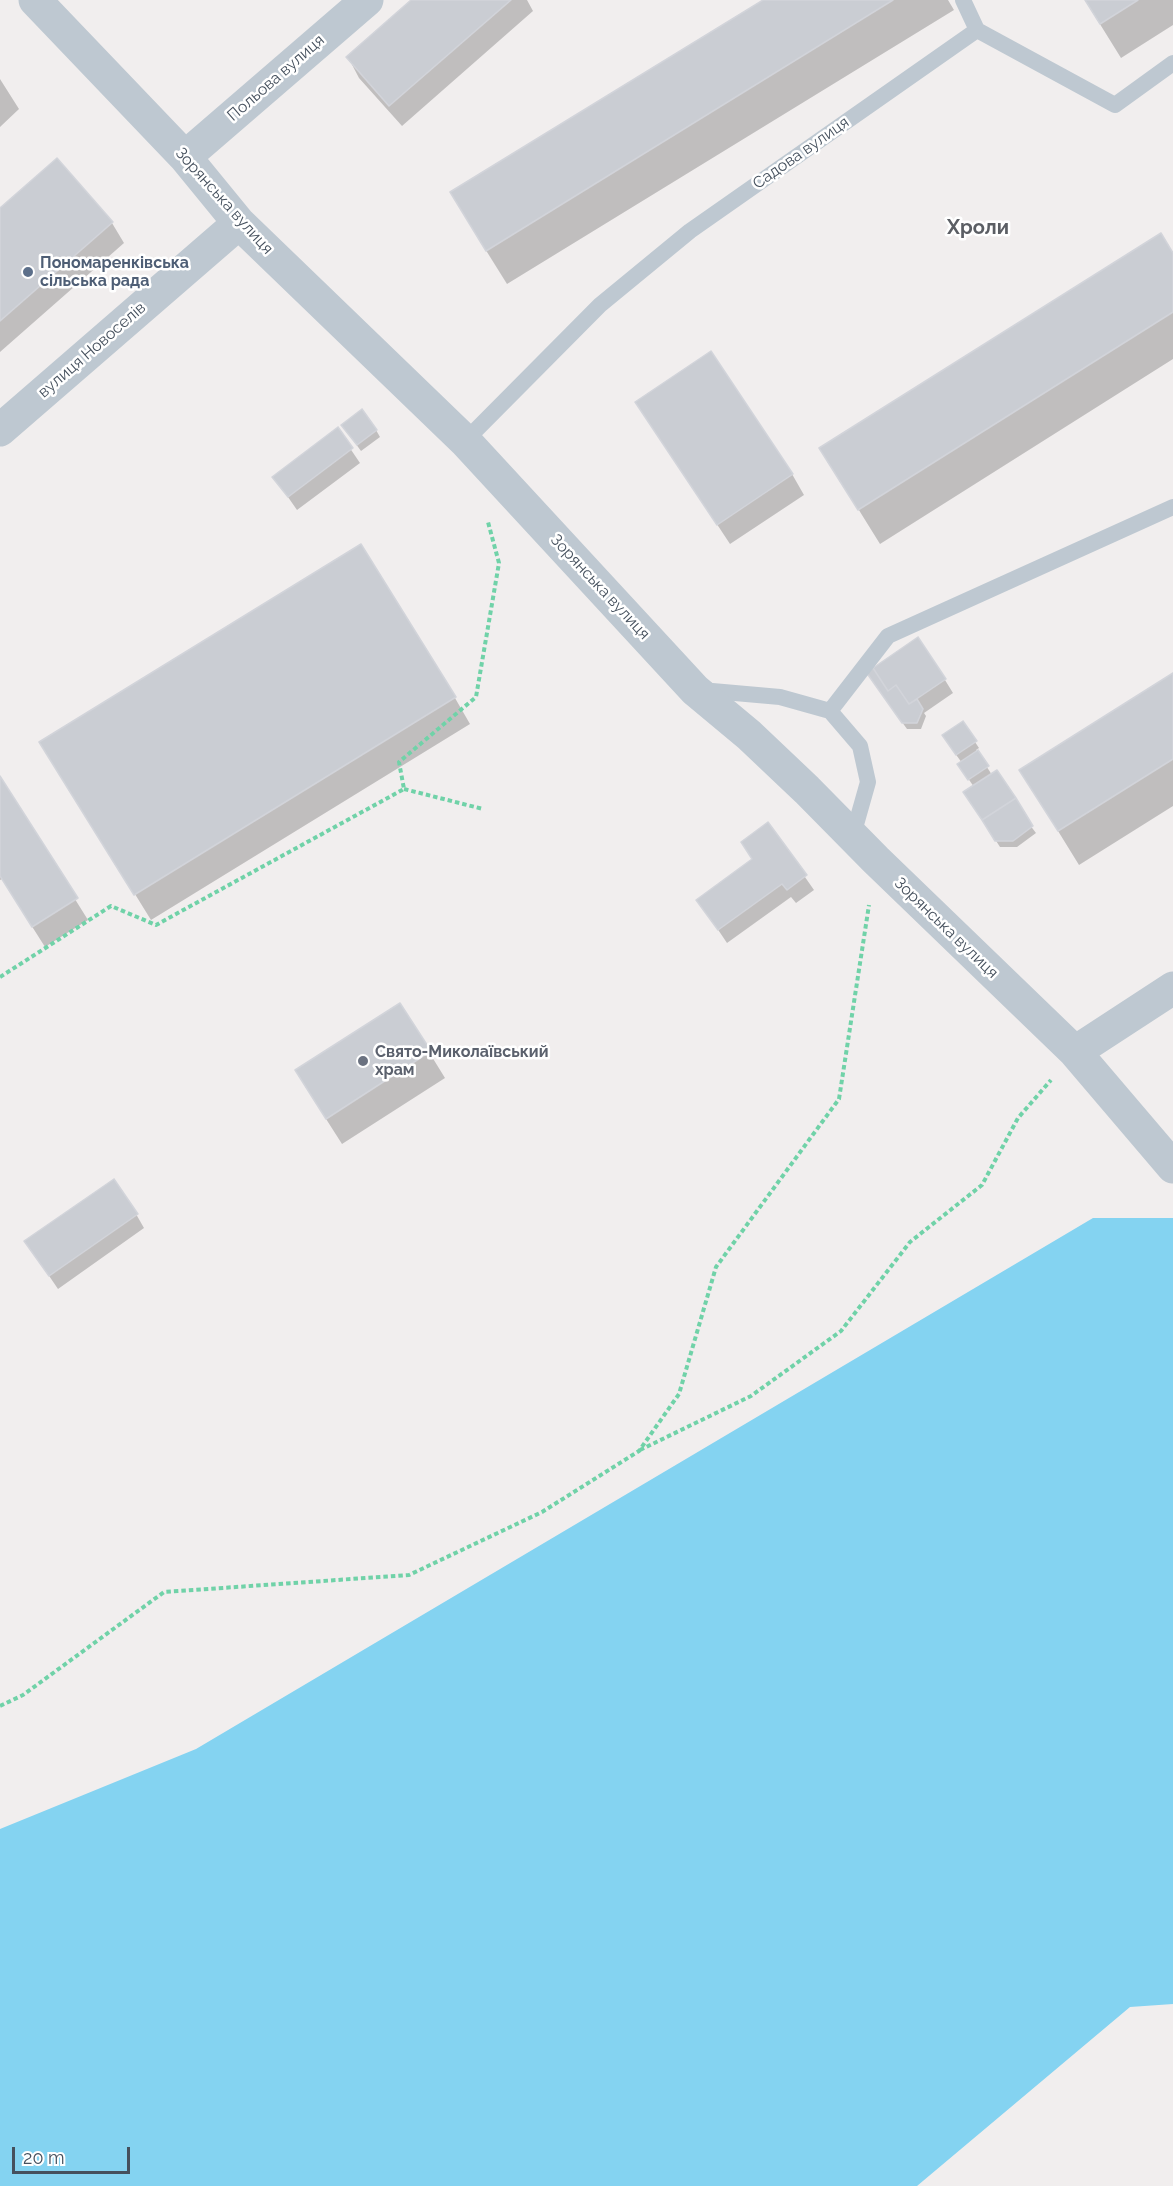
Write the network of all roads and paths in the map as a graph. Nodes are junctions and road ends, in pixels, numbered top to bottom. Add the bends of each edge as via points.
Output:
1 (35, 0) edge
2 (367, 0) edge
3 (963, 0) edge
4 (977, 30) junction
5 (1173, 63) edge
6 (185, 157) junction
7 (239, 223) junction
8 (0, 430) edge
9 (465, 441) junction
10 (1173, 507) edge
11 (487, 518) dead end
12 (695, 690) junction
13 (830, 711) junction
14 (404, 789) junction
15 (483, 809) dead end
16 (853, 835) junction
17 (876, 860) junction
18 (0, 977) edge
19 (1173, 988) edge
20 (1075, 1052) junction
21 (1173, 1167) edge
22 (639, 1451) junction
23 (0, 1706) edge

1 - 6 street, Зорянська вулиця
2 - 6 street, Польова вулиця
3 - 4 lane
4 - 5 lane via 1115,105
4 - 9 lane, Садова вулиця via 690,231 600,305
6 - 7 street, Зорянська вулиця
7 - 8 street, вулиця Новоселів
7 - 9 street, Зорянська вулиця
9 - 12 street, Зорянська вулиця
10 - 13 lane via 888,636
11 - 14 path via 499,563 476,697 399,762
12 - 13 lane via 780,697
12 - 16 street, Зорянська вулиця via 749,735
13 - 16 lane via 860,746 868,783
14 - 15 path
14 - 18 path via 156,925 111,906
16 - 17 street, Зорянська вулиця
17 - 20 street, Зорянська вулиця
17 - 22 path via 839,1100 716,1267 679,1394
19 - 20 street
20 - 21 street, Зорянська вулиця
20 - 22 path via 1018,1118 982,1185 910,1242 842,1331 751,1396
22 - 23 path via 542,1512 410,1575 164,1592 23,1695

